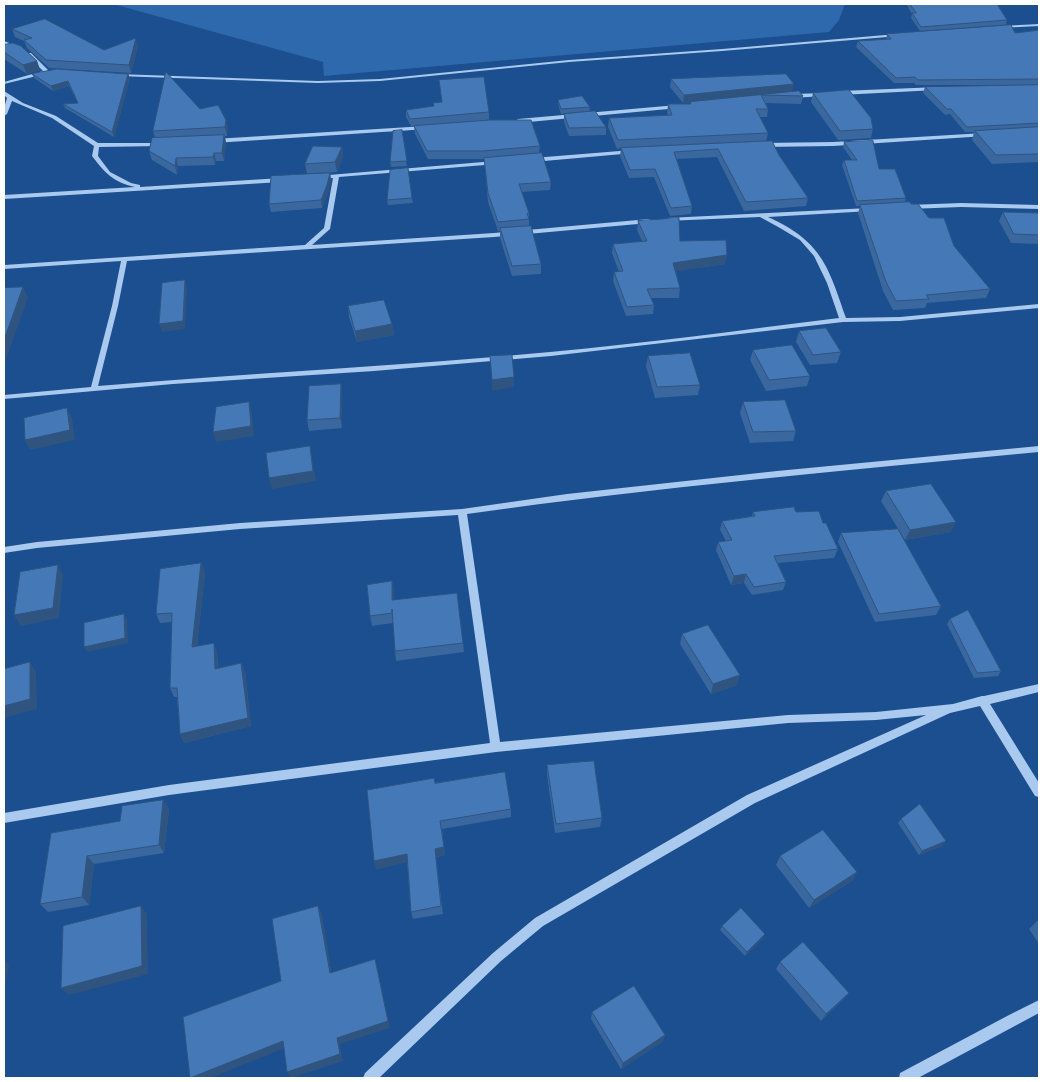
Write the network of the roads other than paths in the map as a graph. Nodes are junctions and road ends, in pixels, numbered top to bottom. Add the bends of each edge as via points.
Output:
1 (1039, 25) edge
2 (996, 27) edge
3 (900, 34) edge
4 (4, 42) edge
5 (108, 74) edge
6 (4, 83) edge
7 (946, 88) edge
8 (4, 93) edge
9 (782, 96) edge
10 (10, 98) junction
11 (680, 106) edge
12 (4, 114) edge
13 (514, 121) edge
14 (430, 128) edge
15 (990, 135) edge
16 (210, 141) edge
17 (163, 144) edge
18 (759, 145) edge
19 (96, 146) junction
20 (637, 152) edge
21 (527, 160) edge
22 (497, 163) edge
23 (336, 176) junction
24 (317, 178) edge
25 (287, 179) edge
26 (150, 188) junction
27 (4, 197) edge
28 (901, 207) edge
29 (1039, 207) edge
30 (881, 209) edge
31 (761, 216) junction
32 (308, 245) junction
33 (124, 260) junction
34 (4, 267) edge
35 (1039, 306) edge
36 (843, 320) junction
37 (94, 389) junction
38 (4, 398) edge
39 (1039, 449) edge
40 (462, 512) junction
41 (4, 550) edge
42 (1039, 688) edge
43 (982, 700) junction
44 (953, 708) junction
45 (496, 746) junction
46 (1039, 792) edge
47 (4, 818) edge
48 (1039, 1006) edge
49 (370, 1078) edge
50 (905, 1078) edge

1 - 2 street
3 - 5 street via 380,80 318,82
4 - 6 street via 27,52 50,72
7 - 9 street
8 - 10 street
10 - 12 street
10 - 19 street via 60,120
11 - 13 street
14 - 16 street
15 - 18 street
17 - 19 street
19 - 26 street via 95,156 108,173 129,184
20 - 21 street
22 - 23 street
23 - 24 street
23 - 32 street via 327,229
25 - 26 street
26 - 27 street
28 - 29 street
30 - 31 street
31 - 32 street
31 - 36 street via 812,248 832,287
32 - 33 street
33 - 34 street
33 - 37 street
35 - 36 street via 900,319
36 - 37 street via 551,354
37 - 38 street
39 - 40 street via 758,476
40 - 41 street via 240,526
40 - 45 street
42 - 43 street
43 - 44 street
43 - 46 street
44 - 45 street via 876,716 788,718
44 - 49 street via 751,799 539,922 497,957
45 - 47 street via 169,790
48 - 50 street

